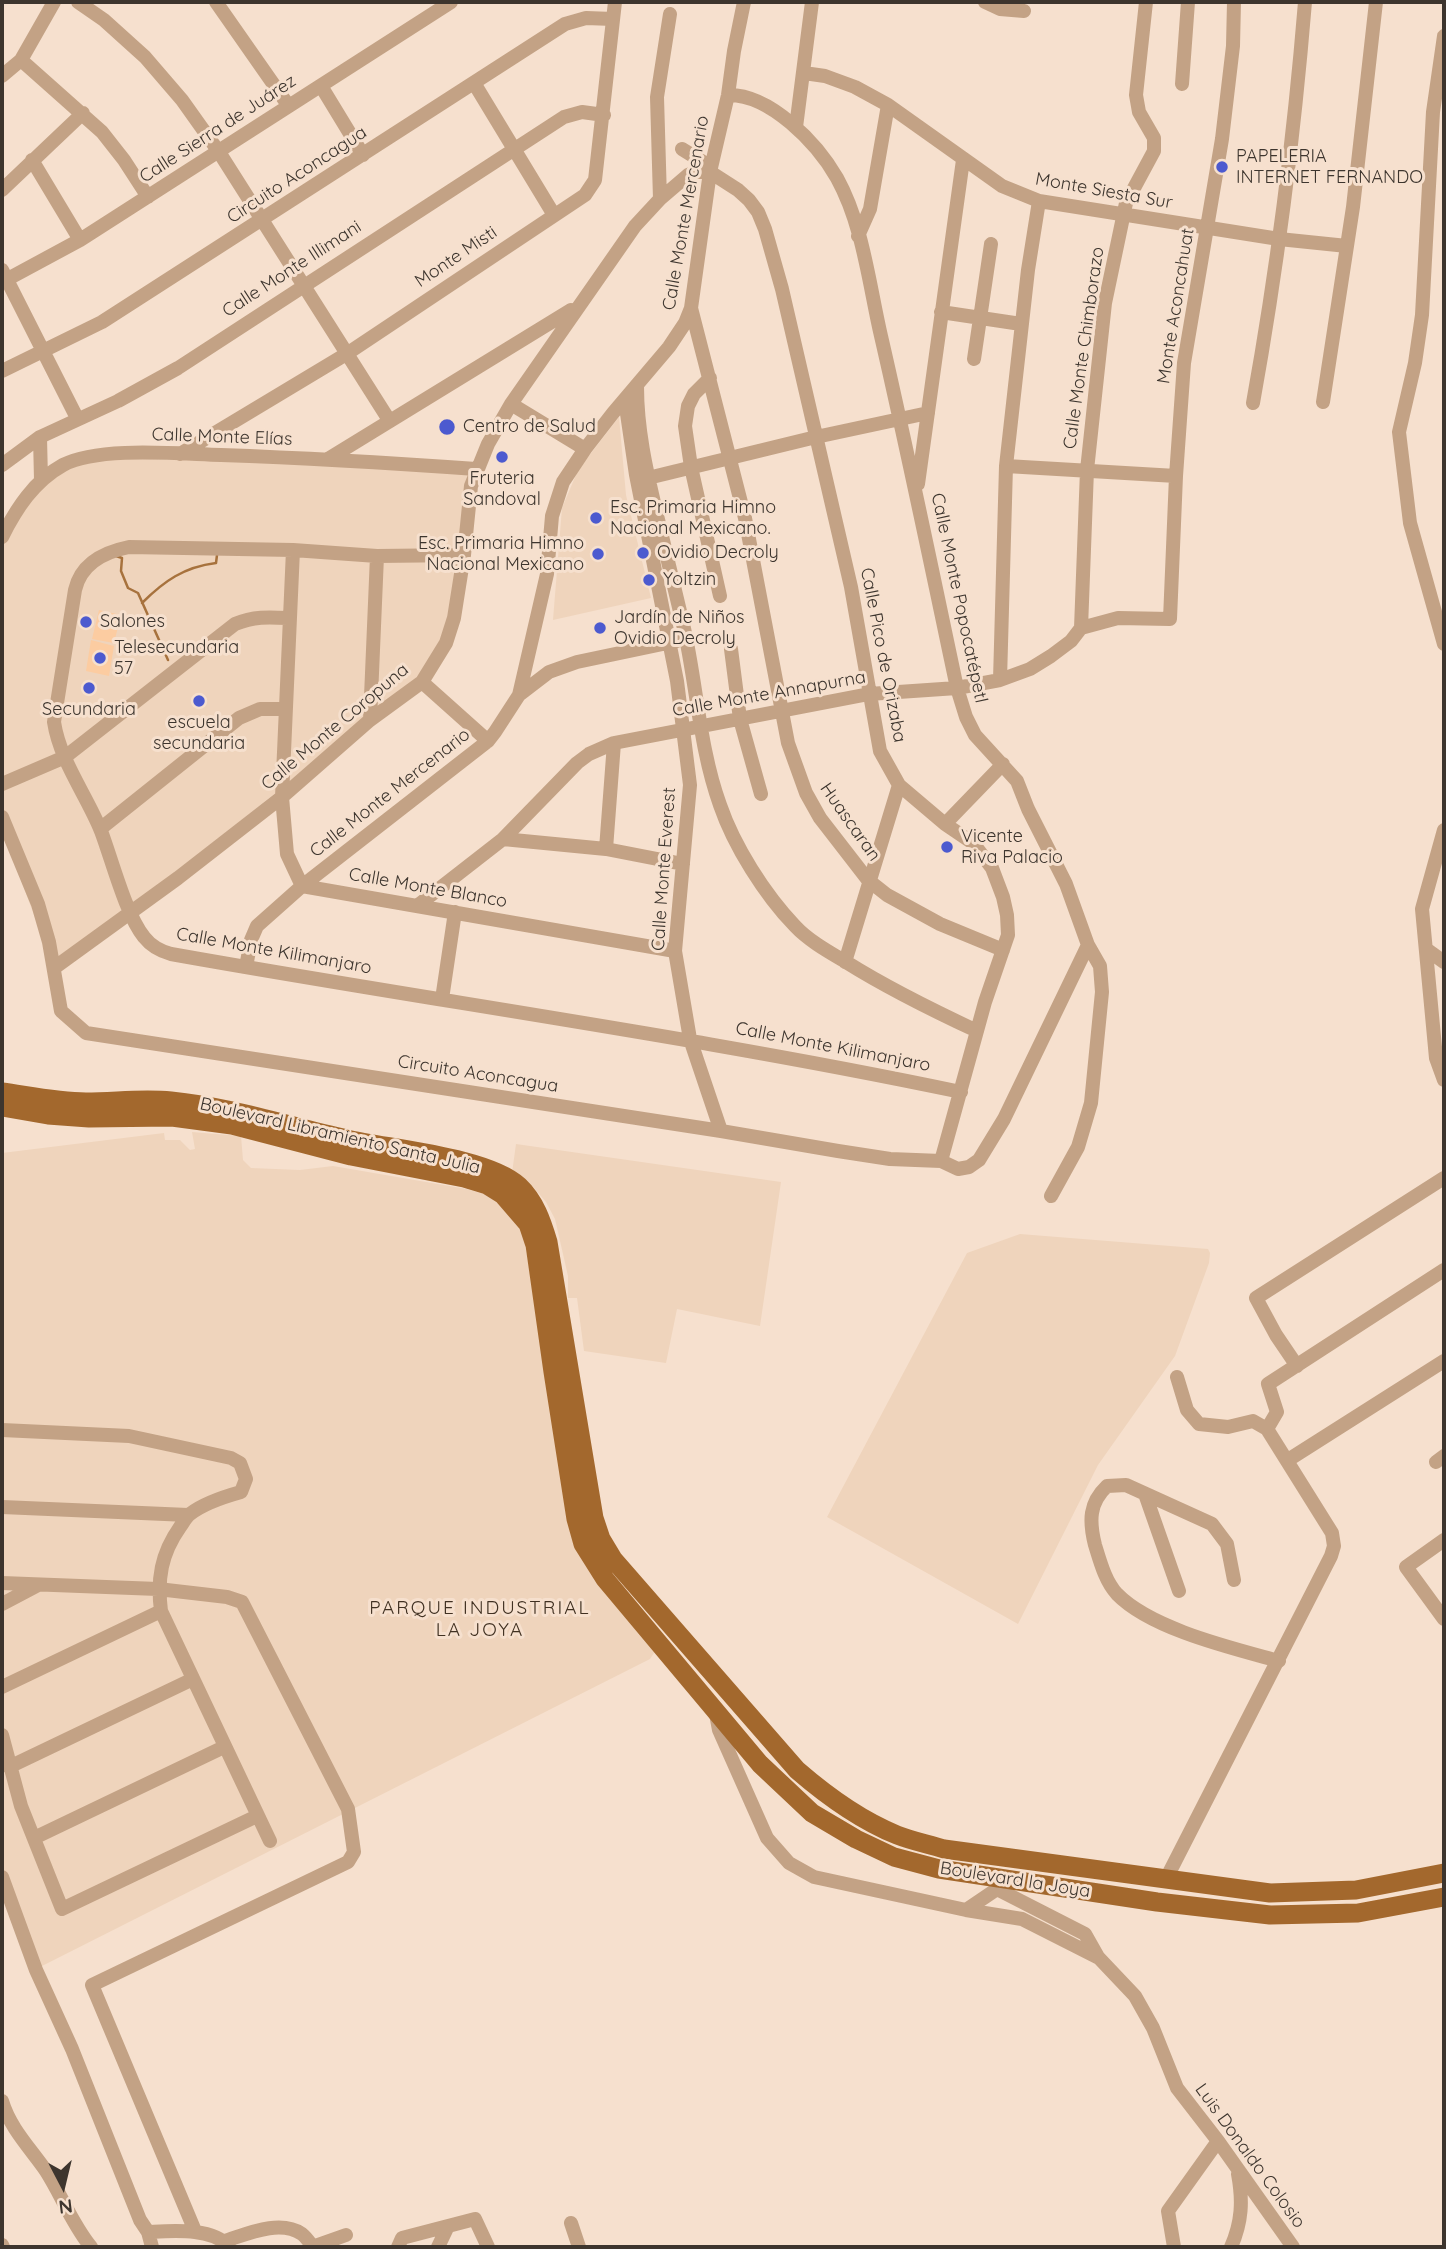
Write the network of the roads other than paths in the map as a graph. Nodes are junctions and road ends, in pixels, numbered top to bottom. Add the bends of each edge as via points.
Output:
1 (54, 2) edge
2 (78, 2) edge
3 (451, 2) edge
4 (615, 2) edge
5 (744, 2) edge
6 (812, 2) edge
7 (985, 2) edge
8 (1146, 2) edge
9 (1188, 2) edge
10 (1234, 2) edge
11 (1305, 2) edge
12 (1376, 2) edge
13 (220, 3) edge
14 (1024, 11) dead end
15 (670, 14) dead end
16 (613, 19) junction
17 (1444, 36) edge
18 (21, 60) junction
19 (804, 73) junction
20 (2, 76) edge
21 (474, 83) junction
22 (1182, 84) dead end
23 (321, 86) junction
24 (728, 95) junction
25 (288, 105) junction
26 (888, 105) junction
27 (83, 113) junction
28 (604, 115) junction
29 (796, 127) junction
30 (514, 148) junction
31 (682, 149) dead end
32 (219, 152) junction
33 (363, 155) junction
34 (32, 160) junction
35 (963, 160) junction
36 (711, 170) junction
37 (2, 190) edge
38 (148, 197) junction
39 (660, 199) junction
40 (1039, 201) junction
41 (554, 215) junction
42 (1122, 215) junction
43 (262, 220) junction
44 (1208, 228) junction
45 (858, 236) junction
46 (1279, 239) junction
47 (80, 240) junction
48 (991, 244) dead end
49 (1347, 246) junction
50 (3, 277) edge
51 (303, 284) junction
52 (577, 306) junction
53 (691, 308) junction
54 (941, 312) junction
55 (981, 318) junction
56 (1021, 324) junction
57 (44, 350) junction
58 (348, 353) junction
59 (974, 359) dead end
60 (2, 371) edge
61 (710, 378) junction
62 (637, 386) junction
63 (625, 400) junction
64 (1323, 402) dead end
65 (1253, 403) dead end
66 (511, 404) junction
67 (928, 413) junction
68 (77, 418) junction
69 (900, 419) junction
70 (389, 420) junction
71 (40, 437) junction
72 (816, 437) junction
73 (585, 449) junction
74 (180, 454) junction
75 (730, 458) junction
76 (328, 459) junction
77 (2, 465) edge
78 (1006, 466) junction
79 (691, 467) junction
80 (476, 469) junction
81 (1087, 470) junction
82 (1176, 476) junction
83 (648, 478) junction
84 (41, 481) junction
85 (916, 496) junction
86 (2, 537) edge
87 (293, 550) junction
88 (464, 555) junction
89 (377, 556) junction
90 (720, 596) dead end
91 (289, 618) junction
92 (1170, 618) joint
93 (1081, 628) junction
94 (686, 639) junction
95 (669, 643) junction
96 (1444, 644) edge
97 (731, 649) dead end
98 (1000, 680) junction
99 (422, 682) junction
100 (957, 688) junction
101 (869, 694) junction
102 (519, 695) junction
103 (285, 709) junction
104 (782, 710) junction
105 (740, 719) junction
106 (370, 720) junction
107 (692, 728) junction
108 (488, 741) junction
109 (614, 743) junction
110 (65, 757) junction
111 (1003, 764) junction
112 (2, 784) edge
113 (899, 785) junction
114 (761, 794) dead end
115 (282, 797) junction
116 (2, 817) edge
117 (945, 824) junction
118 (100, 829) junction
119 (1444, 830) edge
120 (503, 839) junction
121 (606, 849) junction
122 (683, 864) junction
123 (870, 882) junction
124 (302, 886) junction
125 (416, 906) junction
126 (455, 912) junction
127 (131, 914) junction
128 (1088, 946) junction
129 (1426, 949) junction
130 (1003, 950) junction
131 (676, 951) junction
132 (845, 962) junction
133 (1444, 962) edge
134 (246, 967) junction
135 (54, 968) junction
136 (442, 999) junction
137 (978, 1031) junction
138 (690, 1039) junction
139 (1444, 1080) edge
140 (2, 1092) edge
141 (961, 1092) junction
142 (2, 1107) edge
143 (721, 1131) junction
144 (941, 1161) junction
145 (1444, 1178) edge
146 (1051, 1196) dead end
147 (1444, 1270) edge
148 (1444, 1361) edge
149 (1297, 1366) junction
150 (1177, 1377) dead end
151 (1267, 1429) junction
152 (2, 1430) edge
153 (1288, 1460) junction
154 (1145, 1494) junction
155 (2, 1507) edge
156 (188, 1515) junction
157 (1444, 1541) edge
158 (1234, 1580) dead end
159 (2, 1583) edge
160 (42, 1583) junction
161 (158, 1589) junction
162 (1180, 1591) dead end
163 (2, 1604) edge
164 (161, 1611) junction
165 (1444, 1619) edge
166 (674, 1644) junction
167 (1279, 1661) junction
168 (194, 1679) junction
169 (2, 1687) edge
170 (716, 1712) junction
171 (2, 1735) edge
172 (225, 1747) junction
173 (9, 1767) junction
174 (257, 1816) junction
175 (34, 1838) junction
176 (270, 1841) dead end
177 (1444, 1874) edge
178 (2, 1877) edge
179 (1166, 1879) junction
180 (1001, 1883) junction
181 (1444, 1897) edge
182 (966, 1910) junction
183 (1099, 1958) junction
184 (2, 2101) edge
185 (1218, 2141) junction
186 (1237, 2166) junction
187 (571, 2223) dead end
188 (448, 2226) junction
189 (195, 2231) junction
190 (148, 2232) junction
191 (346, 2235) dead end
192 (400, 2242) edge
193 (227, 2244) edge
194 (91, 2247) edge
195 (152, 2247) edge
196 (313, 2247) edge
197 (438, 2247) edge
198 (486, 2247) edge
199 (579, 2247) edge
200 (1174, 2247) edge
201 (1231, 2247) edge
202 (1293, 2247) edge

1 - 18 street
2 - 32 street via 162,74
3 - 23 street, Calle Sierra de Juárez
4 - 16 street, Monte Misti
5 - 24 street, Calle Monte Mercenario
6 - 19 street
7 - 14 street
8 - 42 street, Calle Monte Chimborazo via 1136,95 1139,112 1154,138 1154,151
9 - 22 street
10 - 44 street, Monte Aconcahuat via 1230,78
11 - 46 street
12 - 49 street
13 - 25 street
15 - 39 street via 657,97
16 - 21 street, Circuito Aconcagua via 586,18 565,24
16 - 28 street, Monte Misti
17 - 96 street via 1433,112 1422,315 1399,432 1410,523
18 - 20 street
18 - 27 street
19 - 26 street, Monte Siesta Sur via 841,81
19 - 29 street
21 - 30 street
21 - 33 street, Circuito Aconcagua
23 - 25 street, Calle Sierra de Juárez
23 - 33 street
24 - 29 street, Calle Monte Popocatépetl via 757,101
24 - 36 street, Calle Monte Mercenario
25 - 32 street, Calle Sierra de Juárez
26 - 35 street, Monte Siesta Sur
26 - 45 street via 870,209
27 - 34 street
27 - 38 street via 124,160
28 - 30 street, Calle Monte Illimani via 573,113
28 - 41 street, Monte Misti via 595,180 585,195
29 - 45 street, Calle Monte Popocatépetl via 837,178
30 - 41 street
30 - 51 street, Calle Monte Illimani
31 - 36 street
32 - 38 street, Calle Sierra de Juárez
32 - 43 street
33 - 43 street, Circuito Aconcagua
34 - 37 street
34 - 47 street
35 - 40 street, Monte Siesta Sur via 1002,186
35 - 54 street
36 - 39 street, Calle Monte Coropuna via 688,175
36 - 53 street, Calle Monte Mercenario
36 - 72 street, Calle Pico de Orizaba via 758,212 782,289
38 - 47 street, Calle Sierra de Juárez
39 - 52 street, Calle Monte Coropuna
40 - 42 street, Monte Siesta Sur
40 - 56 street
41 - 58 street, Monte Misti
42 - 44 street, Monte Siesta Sur
42 - 81 street, Calle Monte Chimborazo via 1105,303
43 - 51 street
43 - 57 street, Circuito Aconcagua via 102,322
44 - 46 street, Monte Siesta Sur
44 - 82 street, Monte Aconcahuat via 1184,363
45 - 69 street, Calle Monte Popocatépetl
46 - 49 street, Monte Siesta Sur
46 - 65 street
47 - 50 street, Calle Sierra de Juárez
48 - 55 street
49 - 64 street
50 - 57 street
51 - 58 street
51 - 68 street, Calle Monte Illimani via 156,380
52 - 66 street, Calle Monte Coropuna
52 - 70 street
53 - 61 street, Huascaran
53 - 62 street, Calle Monte Mercenario via 669,348
54 - 55 street
54 - 67 street
55 - 56 street
55 - 59 street
56 - 78 street
57 - 60 street, Circuito Aconcagua
57 - 68 street
58 - 70 street
58 - 74 street, Monte Misti
61 - 75 street, Huascaran
61 - 79 street via 694,394 686,416
62 - 63 street, Calle Monte Mercenario
62 - 83 street, Calle Monte Everest
63 - 73 street, Calle Monte Mercenario
63 - 95 street, Calle Monte Everest
66 - 73 street
66 - 80 street, Calle Monte Coropuna
67 - 69 street
67 - 85 street
68 - 71 street, Calle Monte Illimani
69 - 72 street
69 - 85 street, Calle Monte Popocatépetl
70 - 76 street
71 - 77 street, Calle Monte Illimani
71 - 84 street
72 - 75 street
72 - 101 street, Calle Pico de Orizaba via 851,587
73 - 102 street, Calle Monte Mercenario via 563,482 552,516 547,574
74 - 76 street, Calle Monte Elías
74 - 84 street, Calle Monte Elías via 85,457
75 - 79 street
75 - 104 street, Huascaran
76 - 80 street, Calle Monte Elías
78 - 81 street
78 - 98 street
79 - 83 street
79 - 90 street
80 - 88 street, Calle Monte Coropuna
81 - 82 street
81 - 93 street, Calle Monte Chimborazo
82 - 92 street, Monte Aconcahuat
83 - 94 street, Calle Monte Everest
84 - 86 street, Calle Monte Elías via 24,499
85 - 100 street, Calle Monte Popocatépetl
87 - 89 street, Calle Monte Kilimanjaro
87 - 91 street
87 - 110 street, Calle Monte Kilimanjaro via 129,547 112,551 86,567 75,590 54,722
88 - 89 street, Calle Monte Kilimanjaro
88 - 99 street, Calle Monte Coropuna via 446,643
89 - 106 street
91 - 103 street
91 - 110 street via 261,616 236,624
92 - 93 street, Calle Monte Annapurna via 1118,618
93 - 98 street, Calle Monte Annapurna via 1051,656
94 - 95 street
94 - 107 street, Calle Monte Everest
95 - 102 street via 577,662 549,673
95 - 107 street, Calle Monte Everest
97 - 105 street
98 - 100 street, Calle Monte Annapurna
99 - 106 street, Calle Monte Coropuna
99 - 108 street
100 - 101 street, Calle Monte Annapurna
100 - 111 street, Calle Monte Popocatépetl via 975,735
101 - 104 street, Calle Monte Annapurna
101 - 113 street, Calle Pico de Orizaba via 880,751
102 - 108 street, Calle Monte Mercenario
103 - 115 street
103 - 118 street via 260,709 239,718
104 - 105 street, Calle Monte Annapurna
104 - 123 street, Huascaran via 806,793 840,847
105 - 107 street, Calle Monte Annapurna
105 - 114 street
106 - 115 street, Calle Monte Coropuna
107 - 109 street, Calle Monte Annapurna
107 - 122 street, Calle Monte Everest
107 - 132 street via 730,832 752,868 796,927
108 - 124 street, Calle Monte Mercenario
109 - 120 street, Calle Monte Annapurna via 577,763
109 - 121 street
110 - 112 street
110 - 118 street, Calle Monte Kilimanjaro
111 - 117 street
111 - 128 street, Calle Monte Popocatépetl via 1017,782 1066,884
113 - 117 street, Calle Pico de Orizaba
113 - 123 street
115 - 124 street via 287,854
115 - 127 street, Calle Monte Coropuna
116 - 135 street, Circuito Aconcagua via 38,904
117 - 130 street, Calle Pico de Orizaba via 972,843 992,868 1007,915
118 - 127 street, Calle Monte Kilimanjaro
119 - 129 street via 1422,909
120 - 121 street
120 - 125 street, Calle Monte Annapurna
121 - 122 street
122 - 131 street, Calle Monte Everest
123 - 130 street, Huascaran via 940,924
123 - 132 street
124 - 125 street, Calle Monte Blanco
124 - 134 street, Calle Monte Mercenario via 257,926
125 - 126 street, Calle Monte Blanco
126 - 131 street, Calle Monte Blanco
126 - 136 street
127 - 134 street, Calle Monte Kilimanjaro via 144,938 161,951
127 - 135 street, Calle Monte Coropuna
128 - 144 street via 1004,1119 979,1160 958,1169
128 - 146 street, Calle Monte Popocatépetl via 1100,966 1101,992 1091,1103 1078,1147
129 - 133 street
129 - 139 street via 1436,1058
130 - 137 street, Calle Pico de Orizaba
131 - 138 street, Calle Monte Everest
132 - 137 street via 926,1008
134 - 136 street, Calle Monte Kilimanjaro
135 - 143 street, Circuito Aconcagua via 61,1011 86,1032
136 - 138 street, Calle Monte Kilimanjaro
137 - 141 street, Calle Pico de Orizaba
138 - 141 street, Calle Monte Kilimanjaro
138 - 143 street, Calle Monte Everest
140 - 166 main road, Boulevard Libramiento Santa Julia via 86,1102 169,1101 233,1110 464,1162 498,1172 519,1185 535,1206 548,1242 601,1539
141 - 144 street, Calle Pico de Orizaba
142 - 166 main road, Boulevard Libramiento Santa Julia via 48,1115 172,1117 232,1125 351,1156 464,1178 503,1195 528,1224 535,1245 583,1544 605,1579
143 - 144 street, Circuito Aconcagua via 877,1157
145 - 149 street via 1256,1298
147 - 149 street
148 - 153 street
149 - 151 street via 1268,1384 1278,1412
150 - 151 street via 1187,1410 1199,1424 1228,1427 1253,1421
151 - 153 street
152 - 156 street via 129,1436 240,1463 246,1479 241,1492
153 - 167 street via 1332,1533 1334,1546
154 - 158 street via 1212,1524 1227,1544
154 - 162 street
154 - 167 street via 1126,1485 1107,1486 1092,1508 1101,1565 1115,1592 1132,1607 1167,1625
155 - 156 street
156 - 161 street via 162,1559
157 - 165 street via 1406,1567
159 - 160 street
160 - 161 street
160 - 163 street
161 - 164 street
161 - 189 street via 242,1602 348,1809 354,1852 348,1862 92,1985
164 - 168 street
164 - 169 street
166 - 170 main road, Boulevard la Joya
166 - 179 main road, Boulevard la Joya via 797,1770 858,1815 898,1835 944,1849
167 - 179 street
168 - 172 street
168 - 173 street
170 - 180 main road, Boulevard la Joya via 760,1764 812,1813 894,1857
170 - 182 street, Luis Donaldo Colosio via 719,1730 767,1838 789,1863 814,1877
171 - 173 street
172 - 174 street
172 - 175 street
173 - 175 street
174 - 175 street via 62,1909
174 - 176 street
177 - 179 main road, Boulevard la Joya via 1356,1890 1270,1893
178 - 190 street via 36,1970
180 - 181 main road, Boulevard la Joya via 1270,1915 1358,1913
180 - 182 street
180 - 183 street via 1085,1934
182 - 183 street, Luis Donaldo Colosio via 1022,1919
183 - 185 street, Luis Donaldo Colosio via 1135,1996 1177,2088
184 - 194 street via 12,2126 47,2173
185 - 186 street, Luis Donaldo Colosio
185 - 200 street via 1168,2211
186 - 201 street via 1240,2227
186 - 202 street, Luis Donaldo Colosio
187 - 199 street
188 - 192 street
188 - 197 street
188 - 198 street via 475,2219
189 - 190 street
189 - 193 street
190 - 195 street
191 - 196 street
193 - 196 street via 260,2230 290,2229

